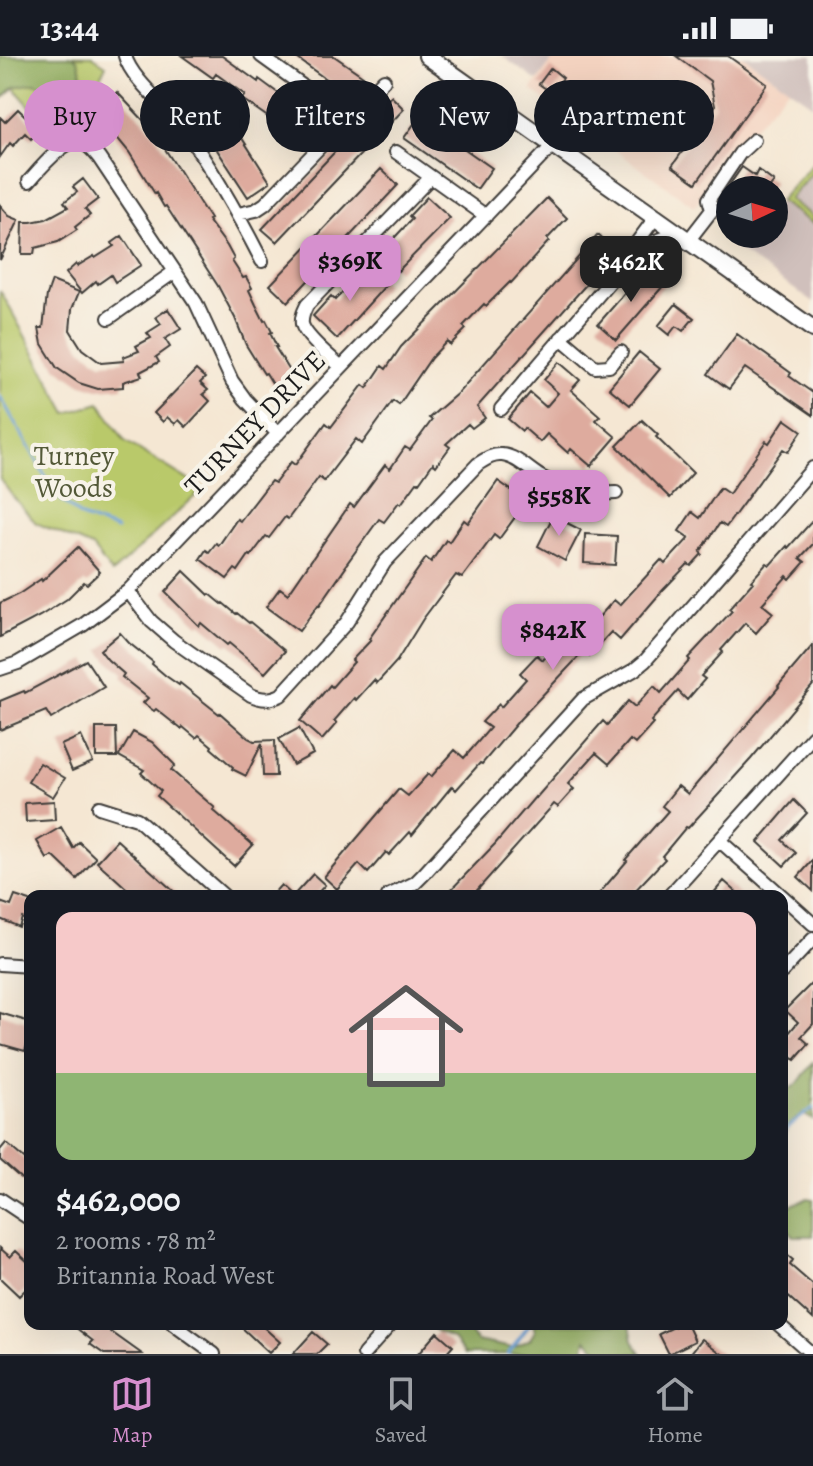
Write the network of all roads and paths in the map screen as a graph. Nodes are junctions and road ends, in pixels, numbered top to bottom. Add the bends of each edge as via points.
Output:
1 (125, 56) edge
2 (261, 56) edge
3 (427, 56) edge
4 (294, 80) edge
5 (534, 132) edge
6 (754, 140) dead end
7 (315, 152) edge
8 (396, 152) dead end
9 (546, 152) edge
10 (563, 152) edge
11 (431, 177) junction
12 (29, 181) dead end
13 (716, 205) edge
14 (712, 210) junction
15 (238, 214) junction
16 (486, 216) junction
17 (655, 218) junction
18 (683, 237) junction
19 (630, 258) junction
20 (262, 261) dead end
21 (174, 272) junction
22 (109, 318) dead end
23 (813, 329) edge
24 (561, 338) junction
25 (621, 352) dead end
26 (341, 367) junction
27 (501, 409) dead end
28 (278, 434) junction
29 (813, 468) edge
30 (616, 493) dead end
31 (128, 591) junction
32 (0, 669) edge
33 (813, 736) edge
34 (99, 807) dead end
35 (720, 841) junction
36 (217, 890) edge
37 (400, 890) edge
38 (675, 890) edge
39 (775, 890) edge
40 (788, 901) edge
41 (813, 924) edge
42 (813, 939) edge
43 (0, 964) edge
44 (24, 966) edge
45 (788, 966) edge
46 (0, 1199) edge
47 (24, 1215) edge
48 (181, 1330) edge
49 (386, 1330) edge
50 (785, 1330) edge
51 (214, 1354) edge
52 (364, 1354) edge
53 (812, 1354) edge

1 - 15 street via 182,127
2 - 4 street
3 - 5 main road
6 - 14 street via 709,199
7 - 15 street via 265,204
8 - 11 street
9 - 16 street, TURNEY DRIVE
10 - 17 main road
11 - 16 street
11 - 26 street via 307,305 302,324
12 - 21 street via 70,142 88,146
13 - 14 street
14 - 18 street
15 - 20 street
16 - 26 street, TURNEY DRIVE
17 - 18 main road
17 - 19 street
18 - 19 street via 653,242
18 - 23 main road
19 - 24 street
21 - 22 street
21 - 28 street via 196,303 232,381
24 - 25 street via 595,367 609,366
24 - 27 street
26 - 28 street, TURNEY DRIVE
28 - 31 street, TURNEY DRIVE
29 - 37 street via 645,661 583,699 423,875
30 - 31 street via 577,492 511,457 488,457 385,562 347,622 272,699 251,695 174,641
31 - 32 street, TURNEY DRIVE via 83,625
33 - 35 street
34 - 36 street via 137,819
35 - 38 street
35 - 39 street
40 - 41 street
42 - 45 street
43 - 44 street
46 - 47 street
48 - 51 street
49 - 52 street
50 - 53 street

